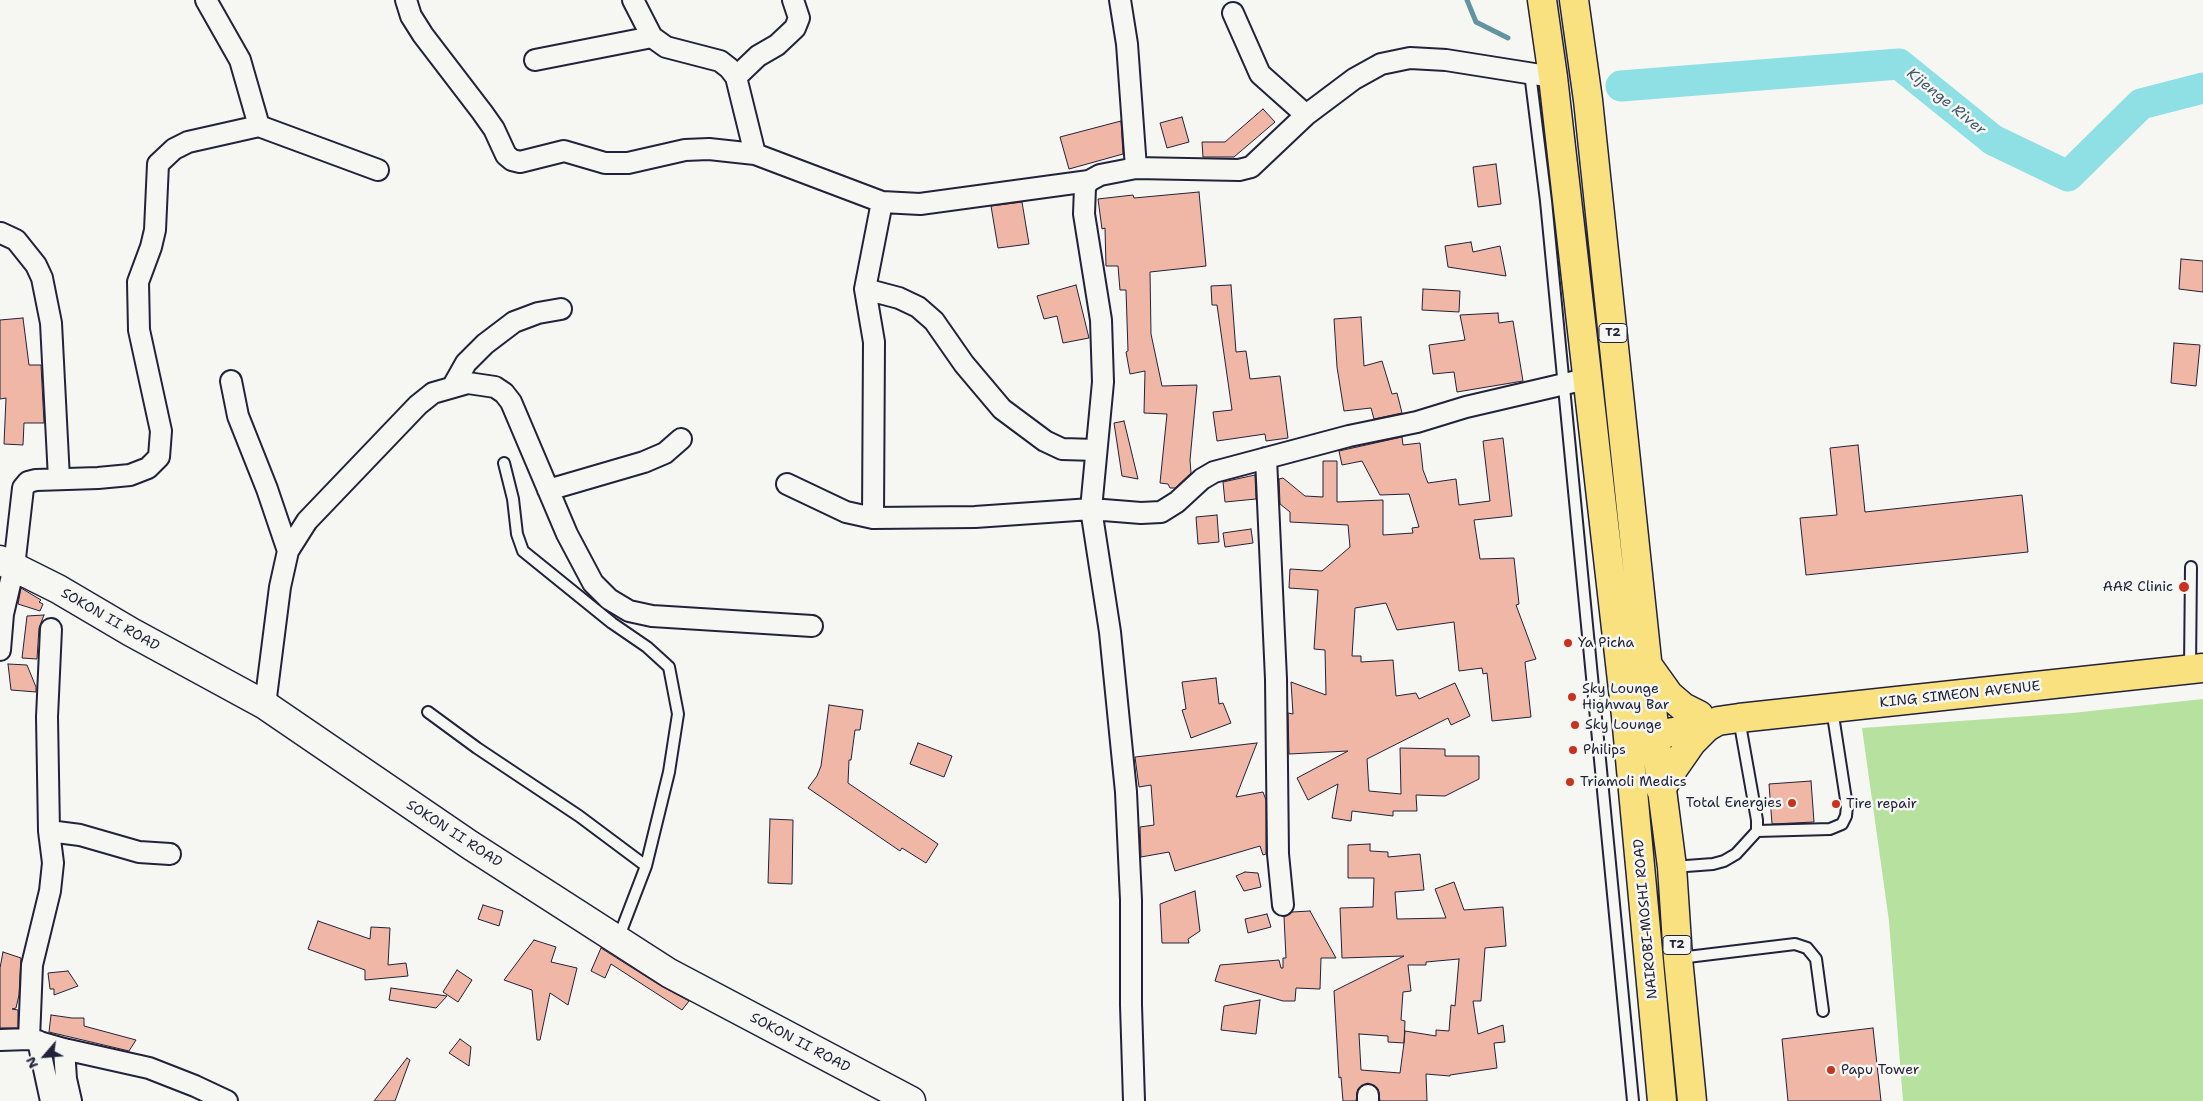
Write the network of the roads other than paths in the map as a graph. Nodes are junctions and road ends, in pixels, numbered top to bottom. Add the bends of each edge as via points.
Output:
1 (206, 0) edge
2 (406, 0) edge
3 (633, 0) edge
4 (794, 0) edge
5 (1120, 0) edge
6 (1542, 0) edge
7 (1574, 0) edge
8 (1233, 13) dead end
9 (652, 37) junction
10 (535, 60) dead end
11 (1542, 75) junction
12 (736, 77) junction
13 (1306, 115) junction
14 (259, 126) junction
15 (755, 154) junction
16 (1136, 168) junction
17 (378, 170) dead end
18 (1089, 181) junction
19 (882, 202) junction
20 (1, 233) edge
21 (865, 289) junction
22 (561, 309) dead end
23 (231, 381) dead end
24 (1575, 382) junction
25 (453, 386) junction
26 (681, 439) dead end
27 (1096, 450) junction
28 (1266, 458) junction
29 (504, 463) dead end
30 (59, 479) junction
31 (786, 484) dead end
32 (548, 490) junction
33 (1091, 509) junction
34 (873, 518) junction
35 (288, 551) junction
36 (7, 564) edge
37 (2191, 567) dead end
38 (812, 626) dead end
39 (1615, 627) junction
40 (1644, 627) junction
41 (51, 629) dead end
42 (0, 650) edge
43 (1649, 667) junction
44 (2197, 669) edge
45 (265, 706) junction
46 (1832, 709) junction
47 (428, 712) dead end
48 (1716, 720) junction
49 (1654, 726) junction
50 (1627, 727) junction
51 (1661, 790) junction
52 (49, 831) junction
53 (1757, 831) junction
54 (170, 854) dead end
55 (646, 866) junction
56 (1672, 867) junction
57 (1283, 906) dead end
58 (617, 940) junction
59 (1678, 958) junction
60 (1823, 1012) dead end
61 (0, 1040) edge
62 (33, 1040) junction
63 (64, 1049) junction
64 (908, 1100) edge
65 (51, 1101) edge
66 (71, 1101) edge
67 (227, 1101) edge
68 (1134, 1101) edge
69 (1633, 1101) edge
70 (1662, 1101) edge
71 (1692, 1101) edge

1 - 14 street via 240,60
2 - 15 street via 423,35 482,112 512,160 520,162 564,151 604,163 628,163 685,150
3 - 9 street
4 - 12 street via 798,18 795,28
5 - 16 street via 1127,44
6 - 11 main road, T2
7 - 40 main road, T2 via 1588,100
8 - 13 street via 1260,74
9 - 10 street
9 - 12 street via 666,47 720,61
11 - 13 street via 1472,62 1410,58 1381,64
11 - 24 main road, T2
12 - 15 street
13 - 16 street via 1251,167 1239,170
14 - 17 street
14 - 30 street via 188,142 174,149 158,164 155,230 138,282 139,330 161,431 159,457 148,468 130,475
15 - 19 street
16 - 18 street via 1100,174
18 - 19 street via 920,204
18 - 27 street via 1083,197 1084,214 1101,320 1103,382
19 - 21 street
20 - 30 street via 16,240 42,278 51,323
21 - 27 street via 918,307 934,321 973,376 1002,409 1045,441 1062,449
21 - 34 street via 874,342
22 - 25 street via 514,322 466,363
23 - 35 street via 238,416
24 - 28 street
24 - 39 main road, T2
24 - 69 lane
25 - 32 street via 484,384 504,392
25 - 35 street via 433,394 418,405 307,521
26 - 32 street via 666,453 644,462
27 - 33 street
28 - 33 street via 1214,472 1161,512
28 - 57 street via 1276,679 1278,854
29 - 55 lane via 523,551 670,667 678,714 669,772
30 - 36 street via 28,482 23,488
31 - 34 street via 846,512
32 - 38 street via 593,583 609,599 629,611 652,616
33 - 34 street via 975,517
33 - 68 street via 1110,632 1126,792
35 - 45 street via 274,624
36 - 42 street
36 - 45 street, SOKON II ROAD via 58,589
37 - 44 lane
39 - 40 main road
39 - 50 main road, T2
40 - 43 main road, T2
41 - 52 street via 47,718
43 - 48 main road via 1669,695 1683,707
43 - 49 main road, T2
44 - 46 main road, KING SIMEON AVENUE
45 - 58 street, SOKON II ROAD
46 - 48 main road, KING SIMEON AVENUE
46 - 53 lane via 1847,806 1842,824 1830,829
47 - 55 lane
48 - 49 main road, KING SIMEON AVENUE
48 - 51 main road via 1692,742
48 - 53 lane via 1757,820
49 - 50 main road, KING SIMEON AVENUE
49 - 51 main road, NAIROBI-MOSHI ROAD / T2
50 - 70 main road, NAIROBI-MOSHI ROAD / T2
51 - 56 main road, NAIROBI-MOSHI ROAD / T2
52 - 54 street via 80,835 139,852
52 - 62 street via 50,891 32,965
53 - 56 lane via 1736,854 1724,861
55 - 58 lane
56 - 59 main road, NAIROBI-MOSHI ROAD / T2
58 - 64 street, SOKON II ROAD via 669,973
59 - 60 lane via 1795,944 1806,948 1816,959
59 - 71 main road, NAIROBI-MOSHI ROAD / T2
61 - 62 street
62 - 63 street
62 - 65 street
63 - 66 street
63 - 67 street via 149,1068

